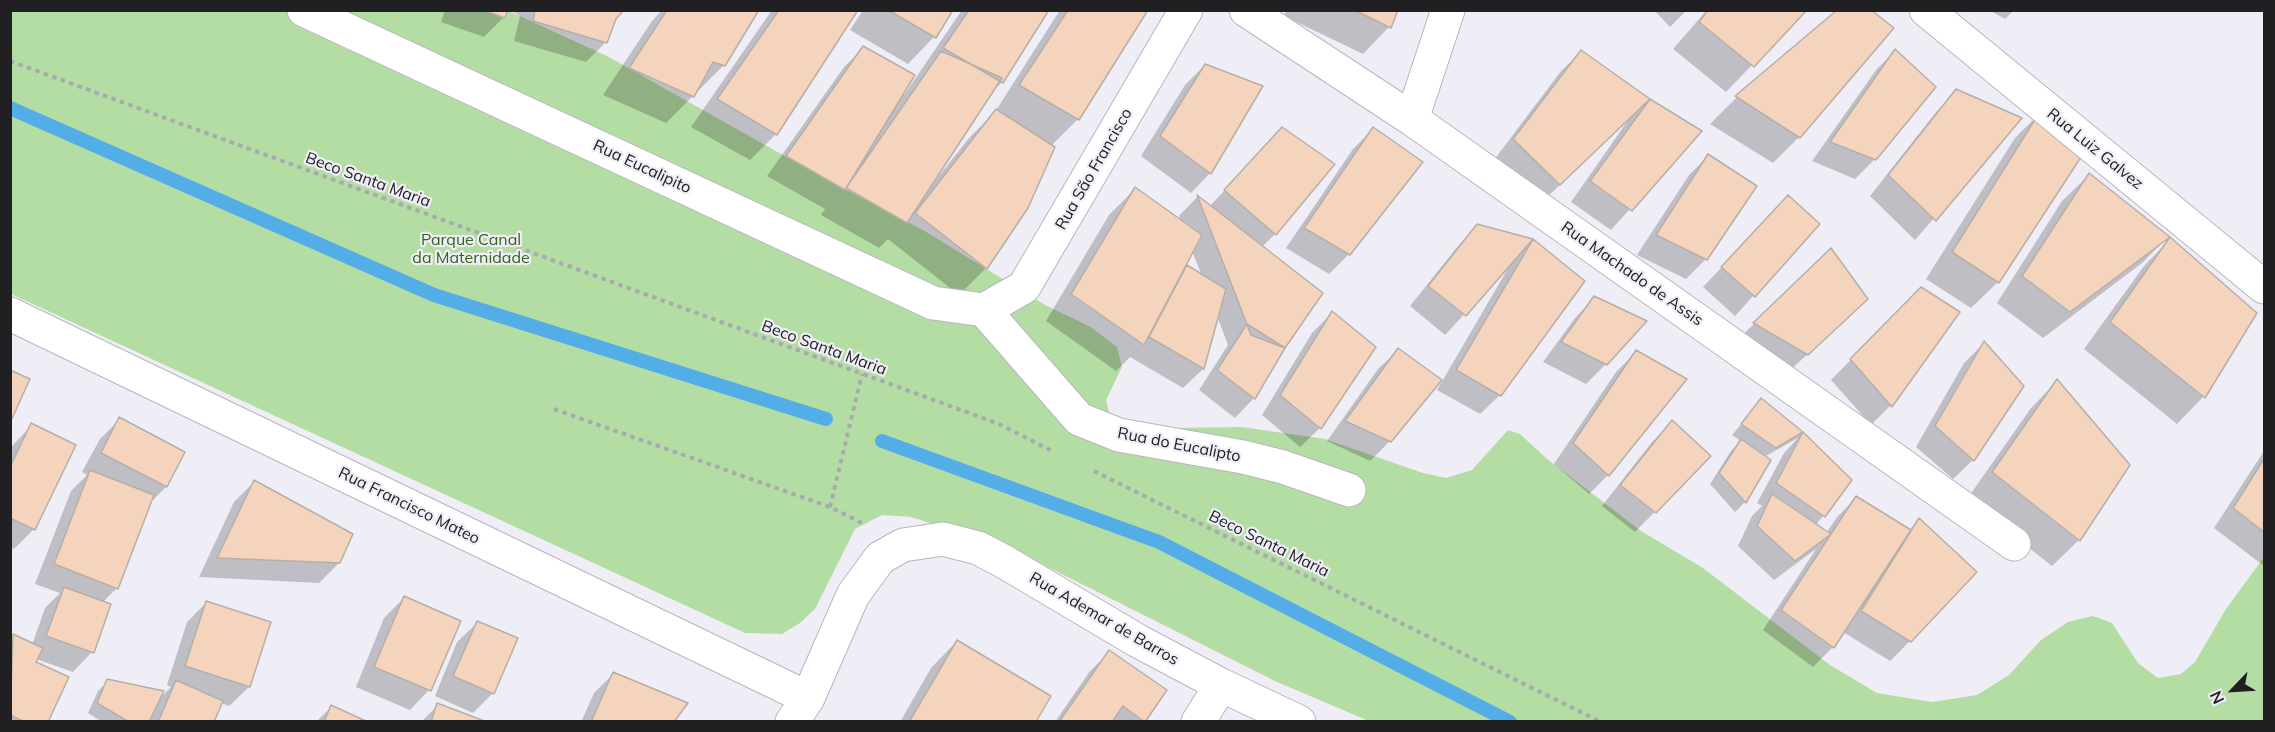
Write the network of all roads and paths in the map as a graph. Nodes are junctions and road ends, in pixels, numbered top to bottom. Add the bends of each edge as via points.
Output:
1 (304, 10) edge
2 (1186, 10) edge
3 (1246, 10) edge
4 (1448, 10) edge
5 (1926, 10) edge
6 (10, 61) edge
7 (1412, 119) junction
8 (2265, 287) edge
9 (984, 310) junction
10 (10, 314) edge
11 (862, 374) junction
12 (554, 409) dead end
13 (1063, 456) dead end
14 (1085, 467) dead end
15 (1349, 490) dead end
16 (830, 507) junction
17 (903, 544) junction
18 (2014, 544) dead end
19 (1221, 685) junction
20 (800, 710) edge
21 (1198, 722) edge
22 (1299, 722) edge
23 (1601, 722) edge

1 - 9 street, Rua Eucalipito via 933,303
2 - 9 street, Rua São Francisco via 1024,286
3 - 7 street, Rua Machado de Assis
4 - 7 street
5 - 8 street, Rua Luiz Galvez
6 - 11 path, Beco Santa Maria
7 - 18 street, Rua Machado de Assis
9 - 15 street, Rua do Eucalipto via 1079,419 1119,435 1283,466
10 - 20 street, Rua Francisco Mateo
11 - 13 path, Beco Santa Maria via 999,424
11 - 16 path
12 - 16 path
14 - 23 path, Beco Santa Maria
16 - 17 path
17 - 19 street, Rua Ademar de Barros via 943,539 978,548
17 - 20 street via 880,558 853,596
19 - 21 street
19 - 22 street, Rua Ademar de Barros

